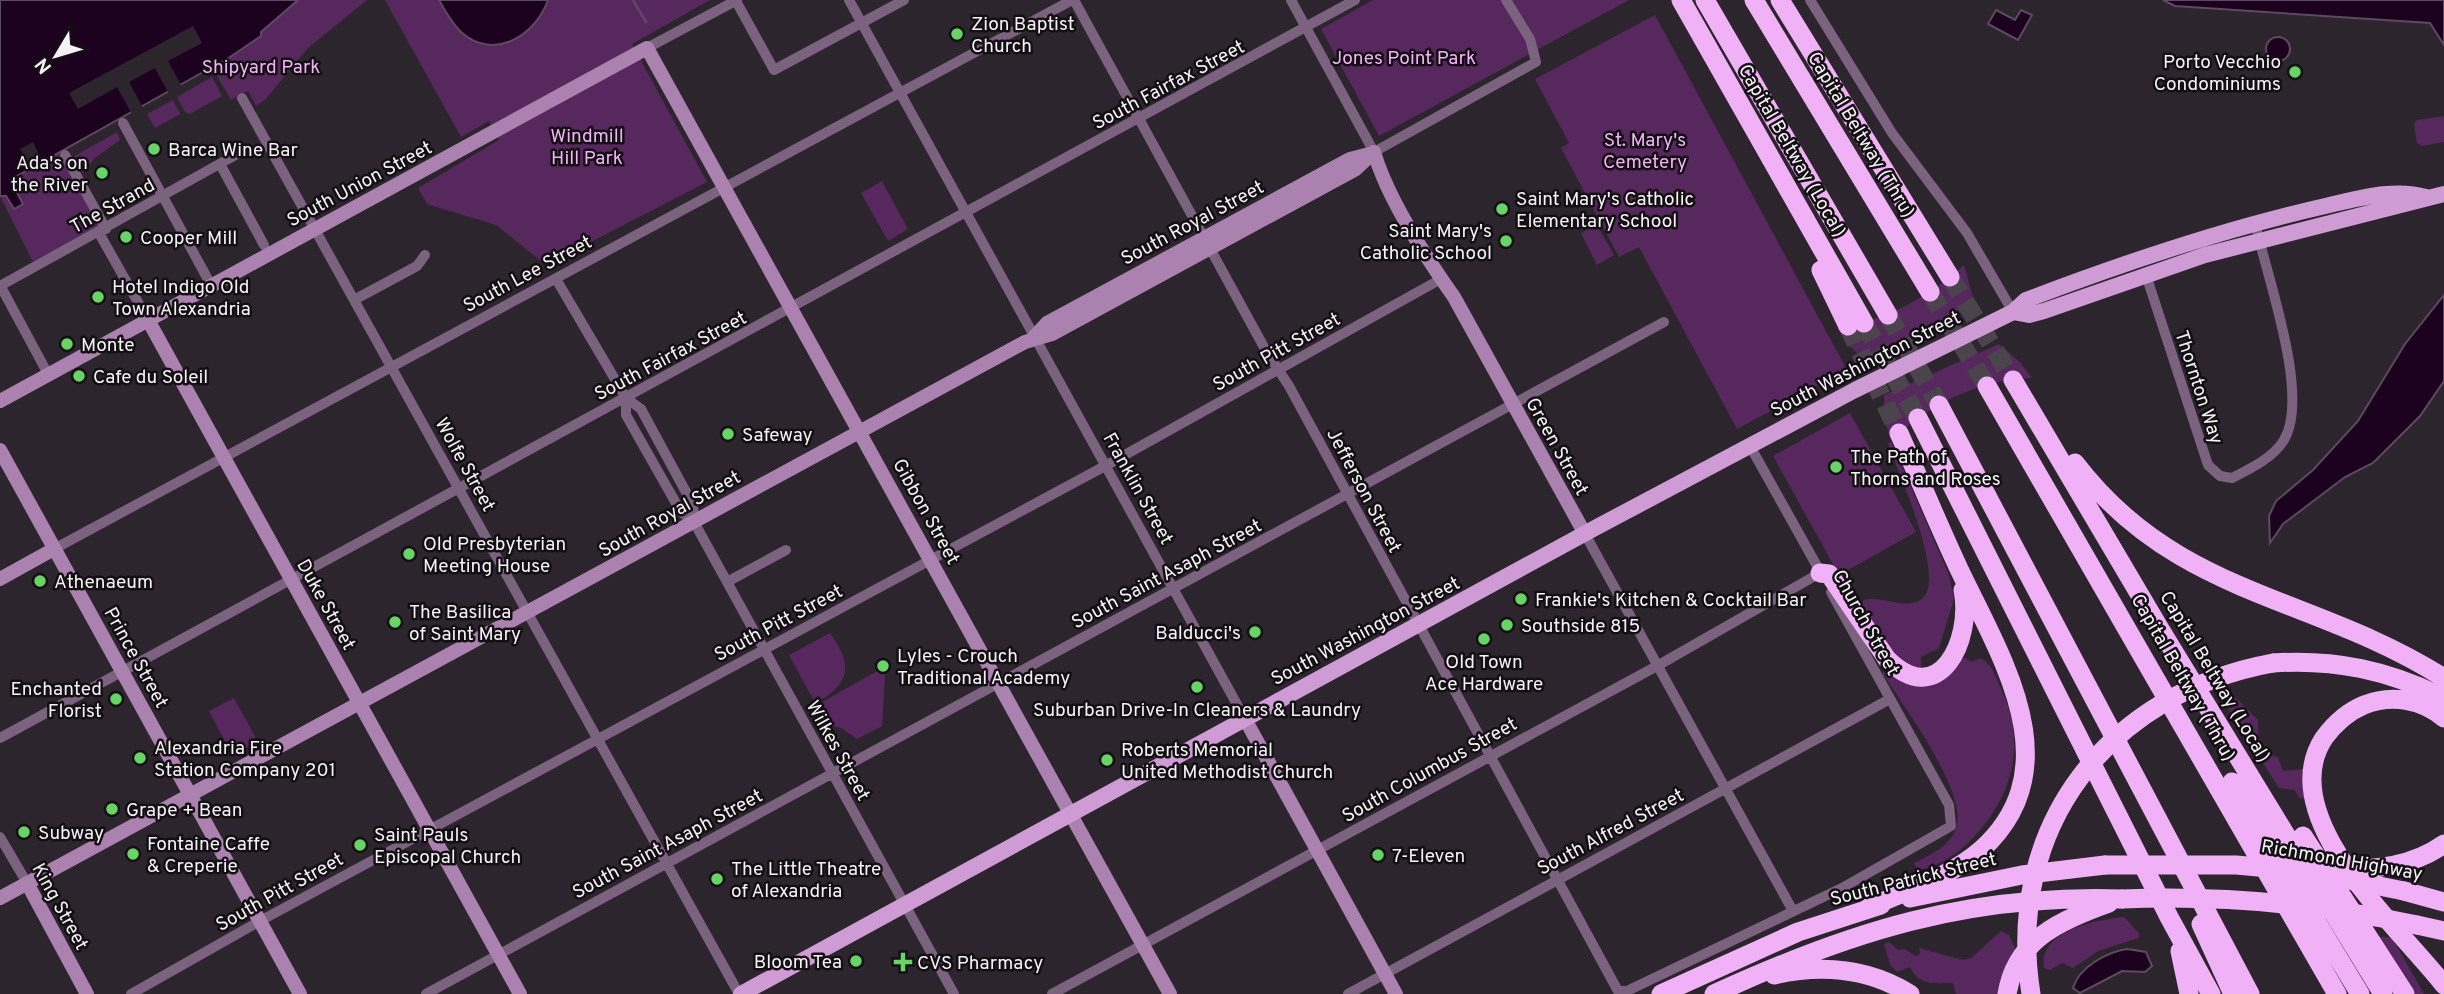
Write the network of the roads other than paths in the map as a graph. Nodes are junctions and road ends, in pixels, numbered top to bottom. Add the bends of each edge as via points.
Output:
1 (737, 0) edge
2 (849, 0) edge
3 (904, 0) edge
4 (1073, 0) edge
5 (1290, 0) edge
6 (1355, 0) edge
7 (1506, 0) edge
8 (1681, 0) edge
9 (1754, 0) edge
10 (1780, 0) edge
11 (1810, 0) edge
12 (1708, 4) edge
13 (862, 23) junction
14 (1305, 27) junction
15 (647, 48) junction
16 (900, 93) junction
17 (242, 98) dead end
18 (1139, 118) junction
19 (122, 123) dead end
20 (241, 152) dead end
21 (1374, 152) junction
22 (65, 155) dead end
23 (220, 164) junction
24 (724, 187) junction
25 (2444, 194) edge
26 (163, 197) junction
27 (2426, 197) junction
28 (967, 214) junction
29 (2255, 222) junction
30 (315, 229) junction
31 (102, 231) junction
32 (2259, 240) junction
33 (1207, 243) junction
34 (264, 245) dead end
35 (425, 255) dead end
36 (2146, 275) junction
37 (1950, 277) tunnel mouth
38 (556, 279) junction
39 (1441, 279) junction
40 (211, 285) junction
41 (0, 286) edge
42 (1930, 292) tunnel mouth
43 (355, 300) junction
44 (792, 308) junction
45 (2013, 312) junction
46 (1888, 315) tunnel mouth
47 (148, 320) junction
48 (1664, 322) dead end
49 (1856, 325) tunnel mouth
50 (1034, 337) junction
51 (392, 367) junction
52 (1279, 368) junction
53 (48, 374) junction
54 (1987, 386) tunnel mouth
55 (626, 398) junction
56 (0, 401) edge
57 (1513, 403) junction
58 (1939, 405) tunnel mouth
59 (1918, 418) tunnel mouth
60 (860, 432) junction
61 (1899, 433) tunnel mouth
62 (1750, 446) junction
63 (0, 450) edge
64 (225, 458) junction
65 (1105, 466) junction
66 (460, 488) junction
67 (1348, 495) junction
68 (694, 522) junction
69 (2070, 525) junction
70 (1585, 534) junction
71 (54, 549) junction
72 (786, 550) dead end
73 (931, 559) junction
74 (1956, 562) junction
75 (1820, 573) junction
76 (0, 579) edge
77 (292, 580) junction
78 (727, 582) junction
79 (1172, 589) junction
80 (528, 612) junction
81 (1418, 625) junction
82 (764, 650) junction
83 (1657, 666) junction
84 (122, 672) junction
85 (2444, 678) edge
86 (1000, 682) junction
87 (2444, 698) edge
88 (1890, 699) junction
89 (360, 703) junction
90 (2444, 718) edge
91 (1245, 719) junction
92 (2220, 727) junction
93 (0, 738) edge
94 (598, 738) junction
95 (1490, 756) junction
96 (2128, 764) junction
97 (832, 774) junction
98 (1725, 789) junction
99 (191, 796) junction
100 (1071, 813) junction
101 (1952, 815) joint
102 (430, 829) junction
103 (0, 837) edge
104 (2444, 845) edge
105 (1317, 850) junction
106 (666, 863) junction
107 (2105, 865) joint
108 (2304, 871) junction
109 (1558, 880) junction
110 (27, 883) junction
111 (0, 898) edge
112 (2122, 899) junction
113 (2444, 902) edge
114 (904, 904) junction
115 (1868, 908) junction
116 (1793, 911) junction
117 (2168, 917) junction
118 (260, 921) junction
119 (2444, 931) edge
120 (1143, 945) junction
121 (499, 954) junction
122 (1386, 974) junction
123 (1739, 983) junction
124 (2444, 985) edge
125 (1627, 990) joint
126 (87, 994) edge
127 (131, 994) edge
128 (300, 994) edge
129 (426, 994) edge
130 (520, 994) edge
131 (740, 994) edge
132 (954, 994) edge
133 (1052, 994) edge
134 (1170, 994) edge
135 (1348, 994) edge
136 (1396, 994) edge
137 (1661, 994) edge
138 (1714, 994) edge
139 (1910, 994) edge
140 (2007, 994) edge
141 (2031, 994) edge
142 (2189, 994) edge
143 (2211, 994) edge
144 (2233, 994) edge
145 (2250, 994) edge
146 (2337, 994) edge
147 (2360, 994) edge
148 (2383, 994) edge
149 (2405, 994) edge

1 - 13 street via 774,70
1 - 15 street, South Union Street
2 - 13 street, Franklin Street
3 - 13 street
4 - 16 street, South Lee Street
4 - 18 street, Jefferson Street
5 - 14 street, Green Street
6 - 14 street, South Fairfax Street
7 - 21 street, South Royal Street via 1530,39 1536,62
8 - 49 highway, Capital Beltway (Local) via 1762,141
9 - 42 highway, Capital Beltway (Thru)
10 - 37 highway
11 - 45 street via 1892,132 1967,233
12 - 46 highway
13 - 16 street, Franklin Street
14 - 18 street, South Fairfax Street
14 - 21 street, Green Street
15 - 24 street, Gibbon Street
15 - 30 street, South Union Street
16 - 24 street, South Lee Street
16 - 28 street, Franklin Street
17 - 30 street, Wolfe Street
18 - 28 street, South Fairfax Street
18 - 33 street, Jefferson Street
19 - 26 street
20 - 23 street, The Strand
21 - 33 street, South Royal Street via 1356,169
21 - 39 street, Green Street via 1380,172
22 - 31 street, Duke Street
23 - 26 street, The Strand
23 - 34 street via 248,225
24 - 38 street, South Lee Street
24 - 44 street, Gibbon Street
25 - 27 main road, South Washington Street
26 - 31 street, The Strand
26 - 40 street
27 - 29 main road, South Washington Street via 2388,194
27 - 32 main road, South Washington Street
28 - 44 street, South Fairfax Street
28 - 50 street, Franklin Street
29 - 32 street
29 - 45 main road, South Washington Street via 2087,276 2026,300
30 - 40 street, South Union Street
30 - 43 street, Wolfe Street
31 - 41 street, The Strand
31 - 47 street, Duke Street
32 - 36 main road, South Washington Street
32 - 36 street, Thornton Way via 2288,354 2290,418 2283,441 2273,453 2232,478 2220,476 2208,466
33 - 50 street, South Royal Street via 1052,334
33 - 52 street, Jefferson Street
35 - 43 street via 417,266
36 - 45 main road, South Washington Street via 2044,312
38 - 51 street, South Lee Street
38 - 55 street, Wilkes Street
39 - 52 street, South Pitt Street
39 - 57 street, Green Street
40 - 47 street, South Union Street
41 - 53 street
43 - 51 street, Wolfe Street
44 - 55 street, South Fairfax Street
44 - 60 street, Gibbon Street
45 - 62 main road, South Washington Street
47 - 53 street, South Union Street
47 - 64 street, Duke Street
48 - 57 street, South Saint Asaph Street
50 - 60 street, South Royal Street
50 - 65 street, Franklin Street
51 - 64 street, South Lee Street
51 - 66 street, Wolfe Street
52 - 65 street, South Pitt Street
52 - 67 street, Jefferson Street
53 - 56 street, South Union Street
54 - 69 highway, Capital Beltway (Thru)
55 - 66 street, South Fairfax Street
55 - 68 street, Wilkes Street via 641,409 693,505
57 - 67 street, South Saint Asaph Street
57 - 70 street, Green Street
58 - 96 highway
59 - 117 highway
60 - 68 street, South Royal Street
60 - 73 street, Gibbon Street
61 - 74 highway
62 - 70 main road, South Washington Street
62 - 75 street, Church Street
63 - 71 street, Prince Street
64 - 71 street, South Lee Street
64 - 77 street, Duke Street
65 - 73 street, South Pitt Street
65 - 79 street, Franklin Street
66 - 77 street, South Fairfax Street
66 - 80 street, Wolfe Street
67 - 79 street, South Saint Asaph Street
67 - 81 street, Jefferson Street
68 - 78 street, Wilkes Street
68 - 80 street, South Royal Street
69 - 146 highway, Capital Beltway (Thru)
69 - 147 highway
70 - 81 main road, South Washington Street
70 - 83 street, Green Street
71 - 76 street, South Lee Street
71 - 84 street, Prince Street
72 - 78 street
73 - 82 street, South Pitt Street
73 - 86 street, Gibbon Street
74 - 75 highway via 1965,603 1963,638 1952,660 1927,676 1895,667 1829,574
74 - 115 highway via 2019,701 2026,739 2022,783 2009,814 1982,848 1946,872
75 - 83 street, South Columbus Street
75 - 88 street, Church Street
77 - 84 street, South Fairfax Street
77 - 89 street, Duke Street
78 - 82 street, Wilkes Street
79 - 86 street, South Saint Asaph Street
79 - 91 street, Franklin Street
80 - 89 street, South Royal Street
80 - 94 street, Wolfe Street
81 - 91 main road, South Washington Street
81 - 95 street, Jefferson Street
82 - 94 street, South Pitt Street
82 - 97 street, Wilkes Street
83 - 95 street, South Columbus Street
83 - 98 street, Green Street
84 - 93 street, South Fairfax Street
84 - 99 street, Prince Street
85 - 92 highway, Capital Beltway (Local) via 2373,640 2204,571 2162,547 2128,520 2078,468 2013,380
86 - 97 street, South Saint Asaph Street
86 - 100 street, Gibbon Street
87 - 141 highway, bridge via 2361,667 2292,662 2211,678 2149,710 2091,764 2046,836 2032,882 2026,926
88 - 98 street, South Alfred Street
88 - 101 street, Church Street
89 - 99 street, South Royal Street
89 - 102 street, Duke Street
90 - 124 highway, bridge via 2428,706 2396,699 2356,708 2325,737 2311,775 2315,807 2338,855
91 - 100 main road, South Washington Street
91 - 105 street, Franklin Street
92 - 148 highway, Capital Beltway (Local)
92 - 149 highway via 2244,750
94 - 102 street, South Pitt Street
94 - 106 street, Wolfe Street
95 - 105 street, South Columbus Street
95 - 109 street, Jefferson Street
96 - 144 highway
96 - 145 highway
97 - 106 street, South Saint Asaph Street
97 - 114 street, Wilkes Street
98 - 109 street, South Alfred Street
98 - 116 street, Green Street
99 - 110 street, South Royal Street
99 - 118 street, Prince Street
100 - 114 main road, South Washington Street
100 - 120 street, Gibbon Street
101 - 116 street, South Patrick Street via 1947,830
102 - 118 street, South Pitt Street
102 - 121 street, Duke Street
103 - 110 street, King Street
104 - 108 highway, bridge via 2401,864
105 - 120 street, South Columbus Street
105 - 122 street, Franklin Street
106 - 121 street, South Saint Asaph Street
106 - 131 street, Wolfe Street
107 - 108 highway, Richmond Highway, bridge via 2207,863
107 - 115 highway, South Patrick Street via 1967,885
108 - 113 highway, Richmond Highway, bridge
109 - 122 street, South Alfred Street
109 - 125 street, Jefferson Street via 1618,991
110 - 111 street, South Royal Street
110 - 126 street, King Street
112 - 119 highway, bridge via 2274,901
112 - 123 highway via 2059,897 1948,913 1849,938
112 - 140 highway via 2066,919 2040,935 2018,959
114 - 131 main road, South Washington Street
114 - 132 street, Wilkes Street
115 - 137 highway, South Patrick Street via 1763,946
116 - 125 street, South Patrick Street
117 - 142 highway
117 - 143 highway
118 - 127 street, South Pitt Street
118 - 128 street, Prince Street
120 - 133 street, South Columbus Street
120 - 134 street, Gibbon Street
121 - 129 street, South Saint Asaph Street
121 - 130 street, Duke Street
122 - 135 street, South Alfred Street
122 - 136 street, Franklin Street
123 - 138 highway
123 - 139 highway via 1786,972 1840,968 1880,979

